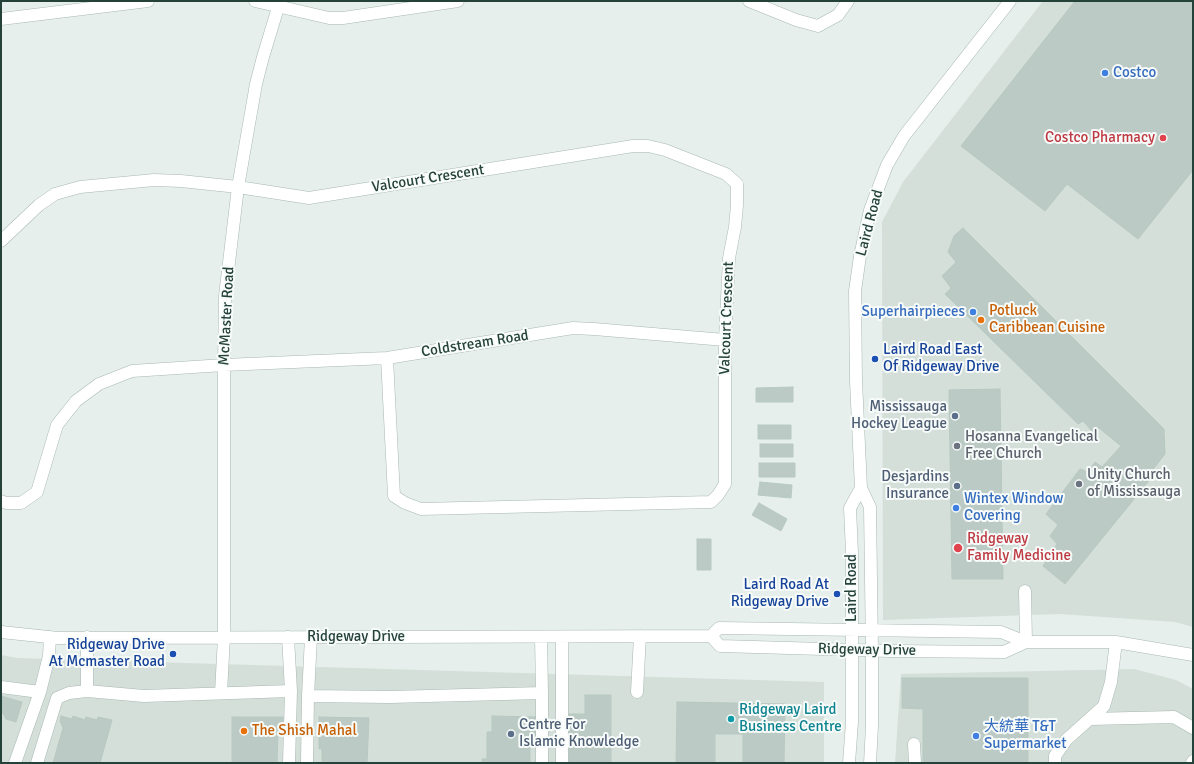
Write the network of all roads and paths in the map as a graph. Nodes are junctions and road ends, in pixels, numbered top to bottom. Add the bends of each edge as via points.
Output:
1 (148, 1) edge
2 (255, 1) edge
3 (458, 1) edge
4 (749, 1) edge
5 (848, 1) edge
6 (1010, 1) edge
7 (280, 4) edge
8 (1, 19) edge
9 (238, 187) junction
10 (1, 241) edge
11 (725, 340) junction
12 (387, 358) junction
13 (224, 365) junction
14 (861, 488) junction
15 (1, 501) edge
16 (1025, 591) dead end
17 (852, 630) junction
18 (872, 630) junction
19 (1, 632) edge
20 (640, 636) junction
21 (711, 636) junction
22 (50, 637) junction
23 (87, 637) junction
24 (224, 637) junction
25 (288, 637) junction
26 (311, 637) junction
27 (541, 637) junction
28 (562, 637) junction
29 (1026, 642) junction
30 (1116, 642) junction
31 (852, 650) junction
32 (872, 651) junction
33 (1193, 655) edge
34 (1, 687) edge
35 (87, 691) junction
36 (291, 691) junction
37 (40, 692) junction
38 (637, 692) dead end
39 (221, 693) junction
40 (542, 693) junction
41 (308, 696) junction
42 (1090, 719) junction
43 (1193, 728) edge
44 (914, 744) dead end
45 (15, 763) edge
46 (37, 763) edge
47 (289, 763) edge
48 (307, 763) edge
49 (542, 763) edge
50 (562, 763) edge
51 (849, 763) edge
52 (870, 763) edge
53 (915, 763) edge
54 (1055, 763) edge

1 - 8 street
2 - 7 street
3 - 7 street via 343,18 329,18
4 - 5 street via 818,26 838,15
6 - 14 street, Laird Road via 904,136 887,165 870,210 860,256 856,291 856,381
7 - 9 street, McMaster Road via 258,77
9 - 10 street via 154,180 80,187 55,194 39,205
9 - 11 street, Valcourt Crescent via 309,198 633,146 665,150 726,174 737,184 735,228 729,258
9 - 13 street, McMaster Road via 225,296
11 - 12 street, Coldstream Road via 573,328
11 - 12 street, Valcourt Crescent via 725,484 711,502 421,510 394,496
12 - 13 street, Coldstream Road
13 - 15 street, Coldstream Road via 132,371 100,384 76,401 57,425 37,492 21,503
13 - 24 street, McMaster Road
14 - 17 street, Laird Road via 850,508
14 - 18 street, Laird Road via 870,507
16 - 29 street
17 - 18 street, Ridgeway Drive
17 - 21 street, Ridgeway Drive via 720,628
17 - 31 street, Laird Road
18 - 29 street, Ridgeway Drive via 1002,632
18 - 32 street, Laird Road
19 - 22 street, Ridgeway Drive
20 - 21 street, Ridgeway Drive
20 - 28 street, Ridgeway Drive
20 - 38 street
21 - 31 street, Ridgeway Drive via 720,646
22 - 23 street, Ridgeway Drive
22 - 37 street via 49,656
23 - 24 street, Ridgeway Drive
23 - 35 street
24 - 25 street, Ridgeway Drive
24 - 39 street, McMaster Road
25 - 26 street, Ridgeway Drive
25 - 36 street
26 - 27 street, Ridgeway Drive
26 - 41 street
27 - 28 street, Ridgeway Drive
27 - 40 street
28 - 50 street
29 - 30 street, Ridgeway Drive
29 - 32 street, Ridgeway Drive via 1004,652
30 - 33 street, Ridgeway Drive
30 - 42 street via 1111,682 1104,706
31 - 32 street, Ridgeway Drive
31 - 51 street, Laird Road
32 - 52 street, Laird Road
34 - 37 street
35 - 39 street via 144,696
35 - 46 street via 69,693 57,698
36 - 39 street
36 - 47 street
37 - 45 street
40 - 41 street via 390,697
40 - 49 street
41 - 48 street
42 - 43 street via 1174,717
42 - 54 street via 1066,740 1055,756
44 - 53 street

